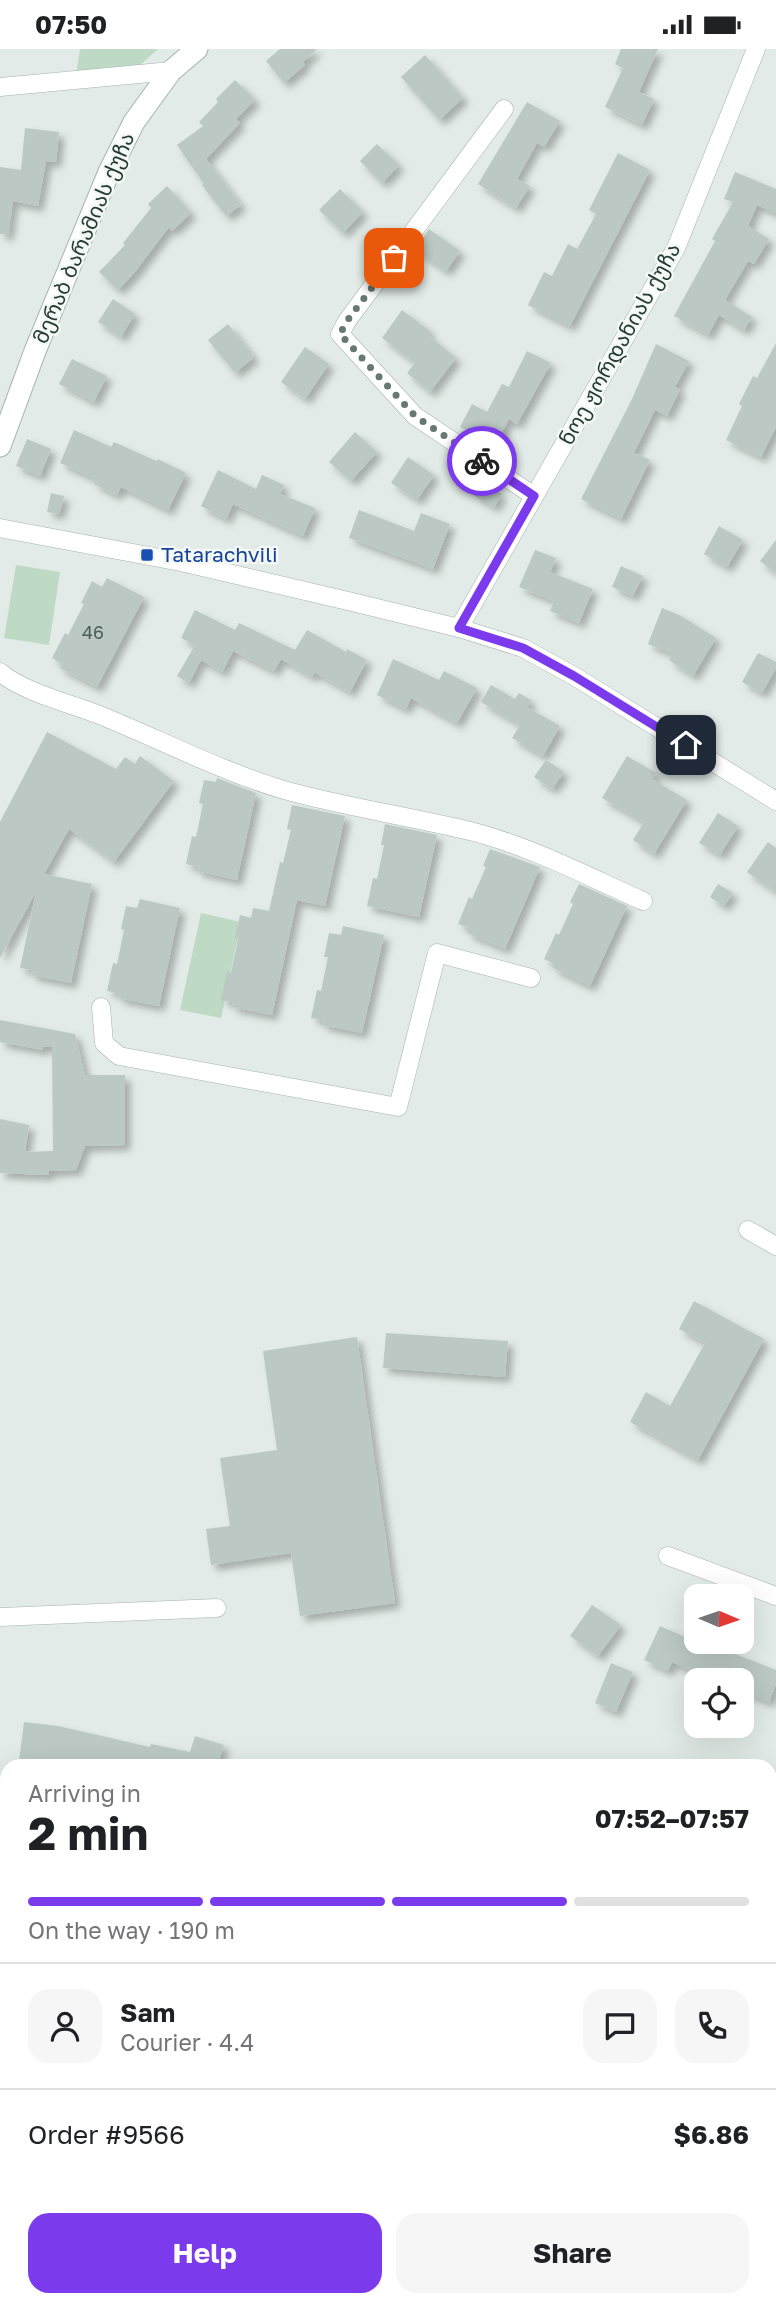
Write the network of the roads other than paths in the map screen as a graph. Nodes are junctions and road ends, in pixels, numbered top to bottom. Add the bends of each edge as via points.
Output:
1 (197, 49) edge
2 (756, 49) edge
3 (170, 71) junction
4 (0, 87) edge
5 (504, 109) dead end
6 (0, 446) edge
7 (534, 496) junction
8 (0, 528) edge
9 (459, 628) junction
10 (0, 672) edge
11 (776, 801) edge
12 (643, 901) dead end
13 (531, 978) dead end
14 (102, 1007) dead end
15 (748, 1230) dead end
16 (776, 1247) edge
17 (668, 1556) dead end
18 (776, 1596) edge
19 (216, 1608) dead end
20 (0, 1618) edge

1 - 3 main road, მერაბ ბარამიას ქუჩა
2 - 7 street, ნოე ჟორდანიას ქუჩა via 676,248
3 - 4 street
3 - 6 main road, მერაბ ბარამიას ქუჩა via 134,122 109,171
5 - 7 street via 340,334 415,416
7 - 9 street, ნოე ჟორდანიას ქუჩა
8 - 9 street via 181,562
9 - 11 street via 523,648
10 - 12 street via 205,762 283,789 472,832
13 - 14 street via 437,953 397,1108 119,1056 104,1042
15 - 16 street
17 - 18 street
19 - 20 street

